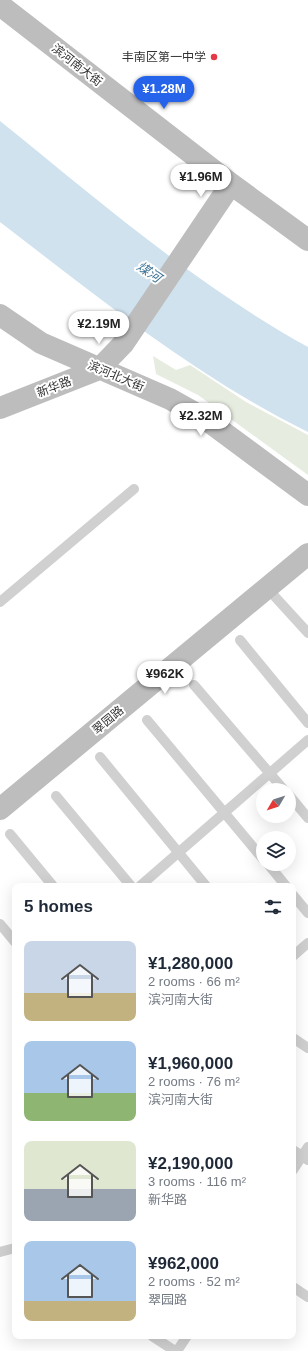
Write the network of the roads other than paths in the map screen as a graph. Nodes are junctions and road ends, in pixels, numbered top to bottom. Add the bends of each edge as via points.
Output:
1 (0, 5) edge
2 (231, 184) junction
3 (308, 240) edge
4 (0, 316) edge
5 (99, 369) junction
6 (0, 408) edge
7 (134, 489) dead end
8 (308, 495) edge
9 (308, 554) edge
10 (268, 588) junction
11 (0, 602) edge
12 (308, 634) edge
13 (240, 640) dead end
14 (194, 685) dead end
15 (147, 720) dead end
16 (308, 723) edge
17 (308, 740) edge
18 (100, 757) dead end
19 (270, 773) junction
20 (278, 783) edge
21 (56, 796) dead end
22 (296, 803) edge
23 (0, 809) edge
24 (225, 812) junction
25 (308, 818) edge
26 (10, 834) dead end
27 (256, 850) edge
28 (179, 853) junction
29 (274, 871) edge
30 (51, 883) edge
31 (128, 883) edge
32 (144, 883) edge
33 (204, 883) edge
34 (284, 883) edge
35 (296, 899) edge
36 (308, 913) edge
37 (0, 924) edge
38 (12, 938) edge
39 (308, 943) edge
40 (296, 953) edge
41 (296, 1040) edge
42 (308, 1048) edge
43 (308, 1147) edge
44 (296, 1152) edge
45 (305, 1158) edge
46 (296, 1167) edge
47 (12, 1249) edge
48 (0, 1252) edge
49 (296, 1289) edge
50 (308, 1297) edge
51 (157, 1339) edge
52 (185, 1339) edge
53 (176, 1351) edge

1 - 2 street, 滨河南大街
2 - 3 street, 滨河南大街
2 - 5 street, 新华路 via 123,344
4 - 5 street, 滨河北大街 via 41,343
5 - 6 street, 新华路
5 - 8 street, 滨河北大街 via 170,398 204,418
7 - 11 lane
9 - 10 street, 翠园路
10 - 12 lane
10 - 23 street, 翠园路
13 - 16 lane
14 - 19 lane
15 - 24 lane
17 - 19 lane
18 - 28 lane
19 - 20 lane
19 - 24 lane
21 - 31 lane
22 - 25 lane
24 - 27 lane
24 - 28 lane
26 - 30 lane
28 - 32 lane
28 - 33 lane
29 - 34 lane
35 - 36 lane
37 - 38 lane
39 - 40 lane
41 - 42 lane
43 - 45 lane
44 - 45 lane
45 - 46 lane
47 - 48 lane
49 - 50 lane
51 - 53 lane
52 - 53 lane

